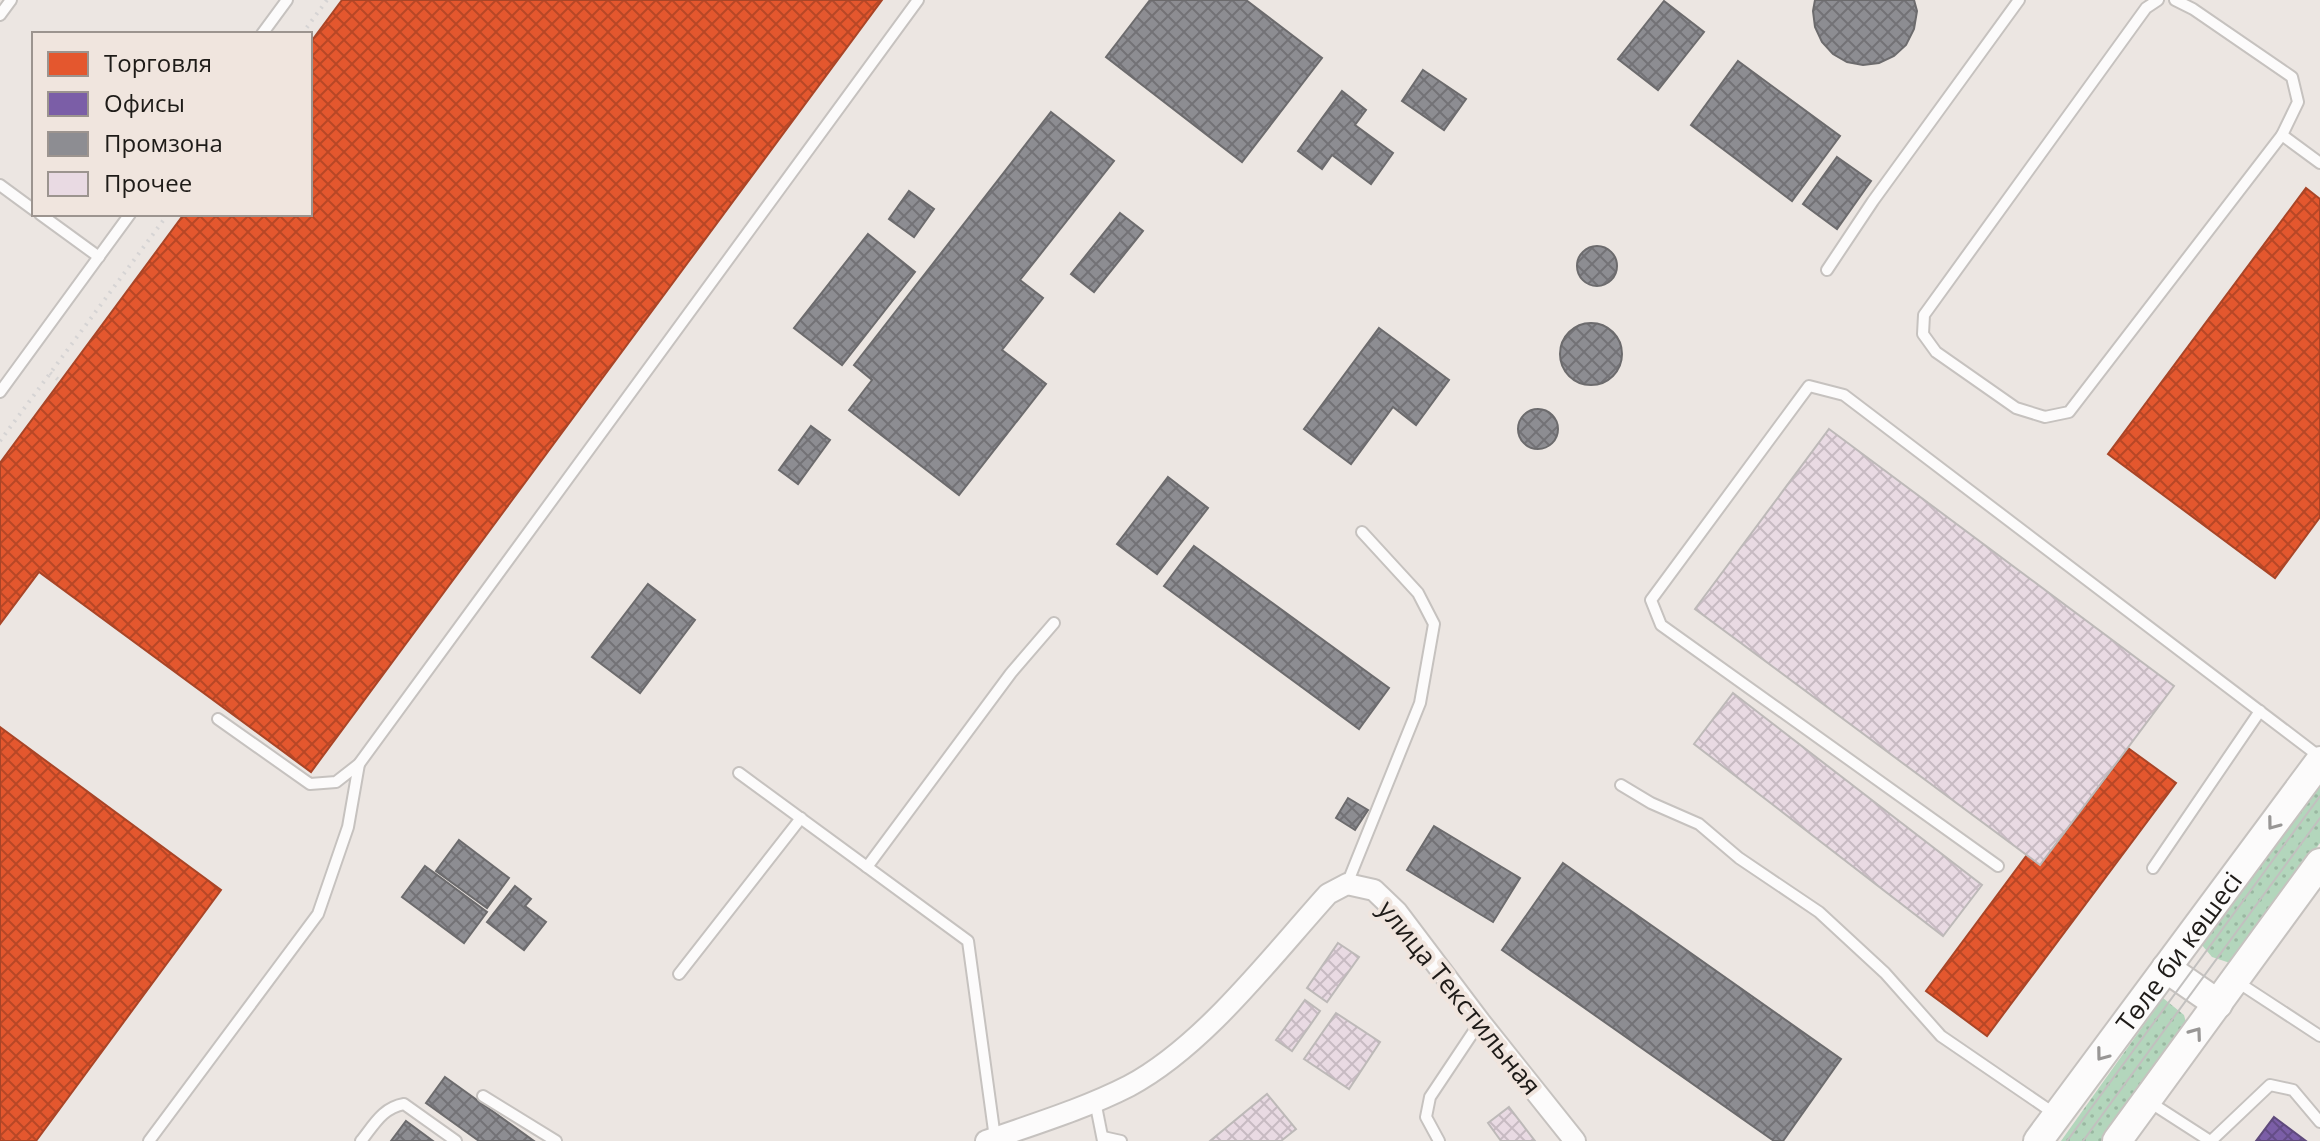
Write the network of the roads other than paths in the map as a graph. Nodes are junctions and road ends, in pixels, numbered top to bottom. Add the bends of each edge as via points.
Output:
1 (11, 0) edge
2 (287, 0) edge
3 (918, 0) edge
4 (2019, 0) edge
5 (2158, 0) edge
6 (2175, 0) edge
7 (0, 15) edge
8 (263, 32) edge
9 (2282, 135) junction
10 (2320, 163) edge
11 (0, 185) edge
12 (32, 209) edge
13 (43, 216) edge
14 (129, 216) edge
15 (99, 257) junction
16 (1827, 270) dead end
17 (0, 392) edge
18 (1362, 532) dead end
19 (1054, 623) dead end
20 (2260, 711) junction
21 (218, 719) dead end
22 (2320, 759) edge
23 (359, 764) junction
24 (739, 773) dead end
25 (1621, 785) dead end
26 (801, 818) junction
27 (2320, 863) edge
28 (1998, 866) dead end
29 (867, 867) junction
30 (2153, 868) dead end
31 (1347, 884) junction
32 (2166, 968) junction
33 (679, 974) dead end
34 (2234, 980) junction
35 (2218, 1004) junction
36 (1480, 1022) junction
37 (2320, 1036) edge
38 (483, 1096) dead end
39 (2147, 1100) junction
40 (1095, 1101) junction
41 (2056, 1116) junction
42 (2320, 1122) edge
43 (991, 1139) edge
44 (1103, 1139) edge
45 (149, 1141) edge
46 (361, 1141) edge
47 (456, 1141) edge
48 (556, 1141) edge
49 (1121, 1141) edge
50 (1439, 1141) edge
51 (1575, 1141) edge
52 (2038, 1141) edge
53 (2117, 1141) edge
54 (2210, 1141) edge

1 - 7 lane
2 - 8 lane
3 - 23 lane
4 - 16 lane
5 - 9 lane via 2146,8 1924,315 1923,334 1936,352 2016,408 2045,417 2069,412
6 - 9 lane via 2292,77 2298,102
9 - 10 lane
11 - 12 lane
13 - 15 lane
14 - 15 lane
15 - 17 lane
18 - 31 lane via 1418,593 1434,624 1420,703
19 - 29 lane
20 - 22 lane
20 - 28 lane via 1844,395 1809,386 1651,600 1661,625
20 - 30 lane
21 - 23 lane via 310,784 336,782
22 -> 32 main road, Төле би көшесі
23 - 45 lane via 348,827 318,914
24 - 26 lane
25 - 41 lane via 1699,824 1819,912 1885,973 1941,1036
26 - 29 lane
26 - 33 lane
27 - 34 main road
29 - 43 lane via 968,941
31 - 36 street, улица Текстильная via 1374,890 1397,912
31 - 40 street, улица Текстильная via 1328,894 1207,1026 1161,1065
32 - 35 main road
32 -> 41 main road, Төле би көшесі
34 - 35 main road
34 - 37 lane
39 -> 35 main road
36 - 50 lane via 1430,1097 1426,1117
36 - 51 street, улица Текстильная
38 - 48 lane
39 - 53 main road
39 - 54 lane
40 - 43 street, улица Текстильная
40 - 44 lane
41 - 52 main road, Төле би көшесі
42 - 54 lane via 2293,1090 2270,1085
44 - 49 lane
46 - 47 lane via 382,1113 404,1104

